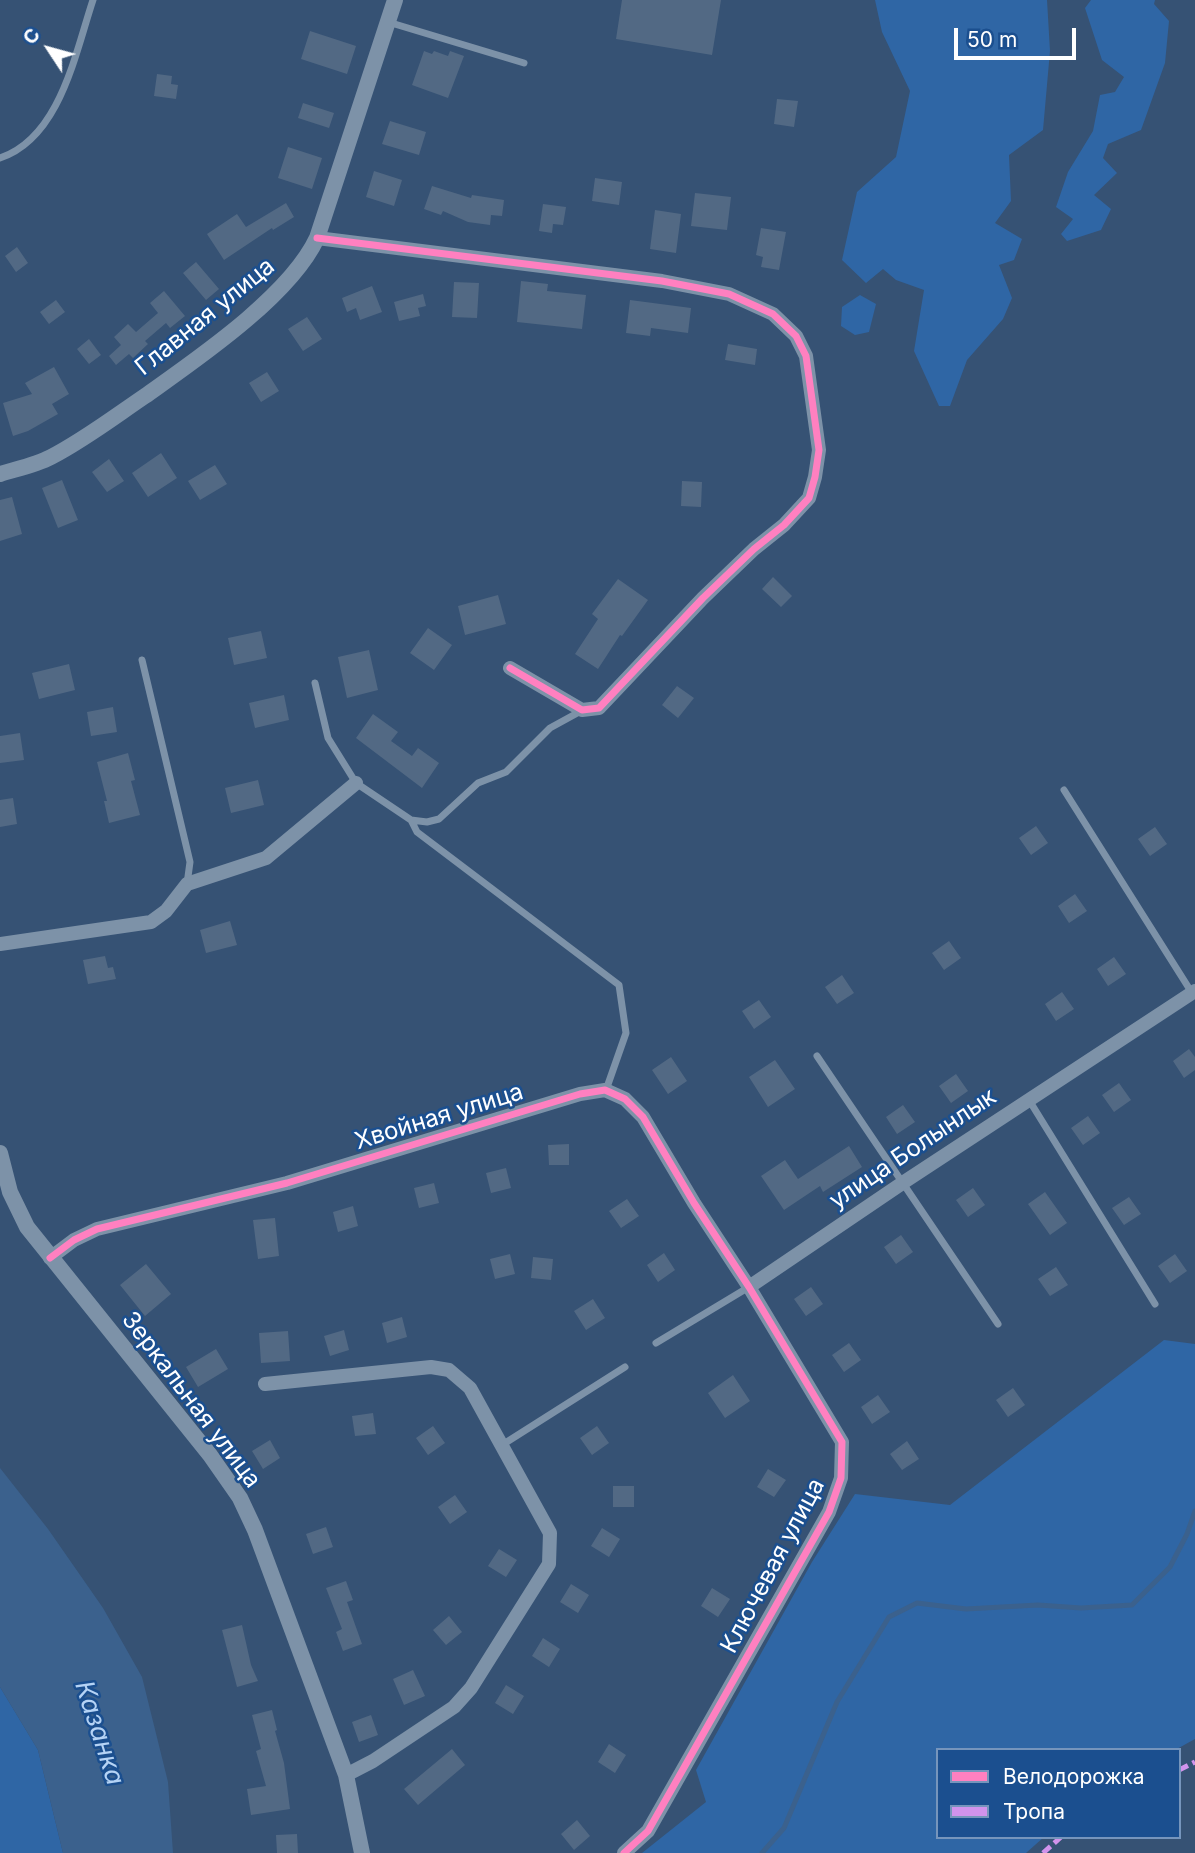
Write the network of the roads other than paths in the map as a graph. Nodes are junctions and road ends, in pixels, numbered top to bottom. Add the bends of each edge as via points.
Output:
1 (93, 0) edge
2 (395, 0) edge
3 (388, 22) junction
4 (524, 63) dead end
5 (0, 158) edge
6 (317, 239) junction
7 (0, 474) edge
8 (142, 660) dead end
9 (510, 668) dead end
10 (315, 684) dead end
11 (582, 710) junction
12 (356, 783) junction
13 (1064, 790) dead end
14 (411, 820) junction
15 (187, 884) junction
16 (0, 944) edge
17 (1194, 994) edge
18 (817, 1056) dead end
19 (605, 1090) junction
20 (1029, 1100) junction
21 (0, 1153) edge
22 (904, 1182) junction
23 (50, 1258) junction
24 (749, 1287) junction
25 (1156, 1304) dead end
26 (998, 1324) dead end
27 (656, 1343) dead end
28 (625, 1367) dead end
29 (265, 1384) dead end
30 (502, 1445) junction
31 (346, 1776) junction
32 (362, 1853) edge
33 (624, 1853) edge

1 - 5 lane via 58,102 31,141
2 - 3 street, Главная улица
3 - 4 lane
3 - 6 street, Главная улица
6 - 7 street, Главная улица via 300,268 195,360 48,459
6 - 11 street via 662,281 729,294 773,314 796,335 806,356 819,450 808,498 703,598 598,708
8 - 15 lane via 190,862
9 - 11 street
10 - 12 lane via 328,737
11 - 14 lane via 550,728 506,772 478,783 439,819
12 - 14 lane
12 - 15 street via 266,858
13 - 17 lane
14 - 19 lane via 417,832 620,985 626,1033
15 - 16 street via 151,922
17 - 20 street, улица Болынлык
18 - 22 lane
19 - 23 street, Хвойная улица via 287,1183 97,1229
19 - 24 street via 625,1099 643,1116
20 - 22 street, улица Болынлык
20 - 25 lane
21 - 23 street, Зеркальная улица via 10,1192 27,1227
22 - 24 street, улица Болынлык
22 - 26 lane
23 - 31 street, Зеркальная улица via 240,1498
24 - 27 lane, улица Болынлык
24 - 33 street, Ключевая улица via 842,1442 842,1478 829,1512 649,1831
28 - 30 lane
29 - 30 street via 431,1367 449,1370 470,1388
30 - 31 street via 550,1533 549,1564 471,1688 454,1707
31 - 32 street, Зеркальная улица

